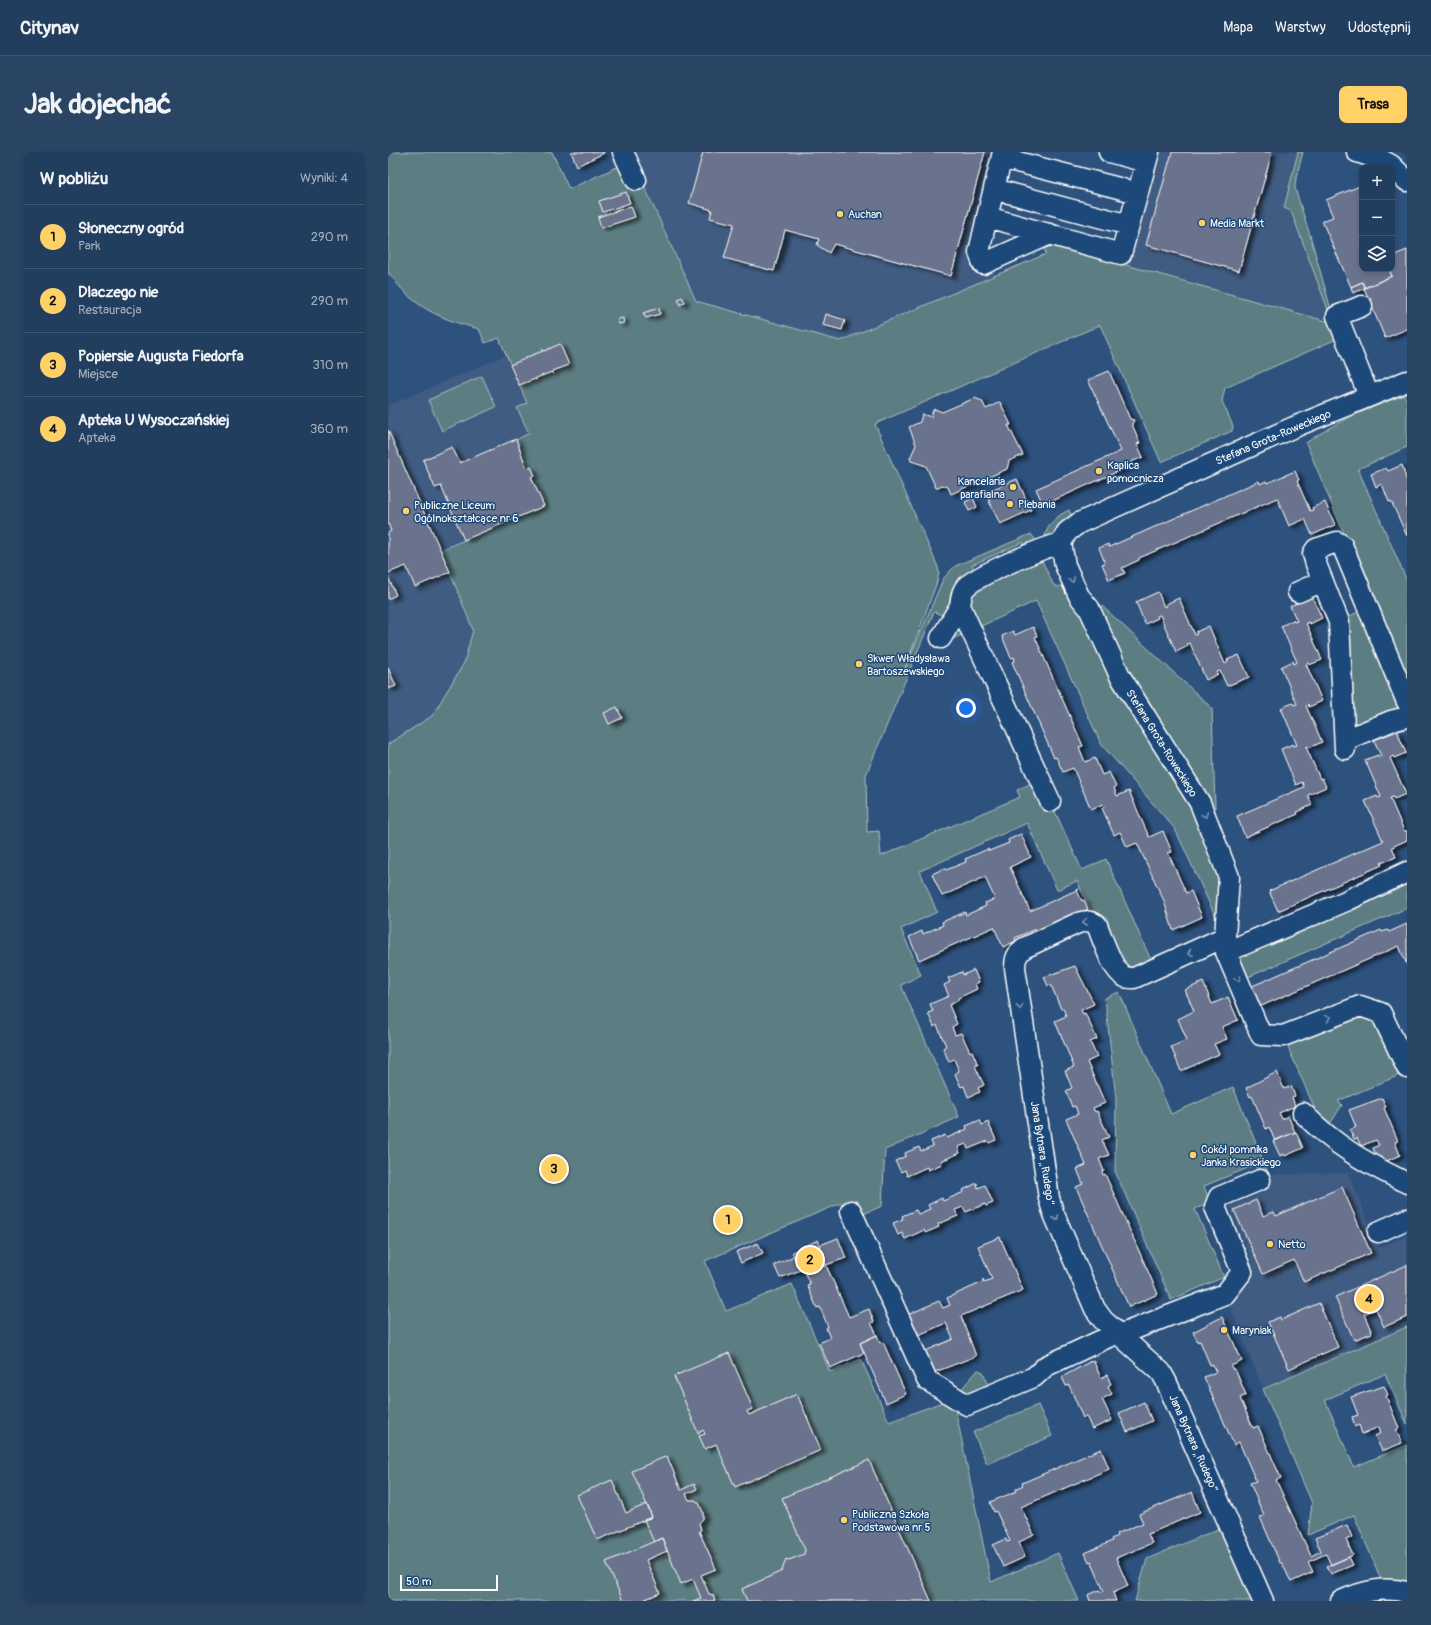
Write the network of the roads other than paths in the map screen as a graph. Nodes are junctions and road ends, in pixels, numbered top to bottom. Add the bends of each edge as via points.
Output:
1 (623, 152) edge
2 (1109, 152) edge
3 (1357, 152) edge
4 (1002, 155) edge
5 (1147, 157) edge
6 (636, 180) dead end
7 (1407, 181) edge
8 (994, 189) junction
9 (1138, 193) junction
10 (987, 216) junction
11 (1129, 225) junction
12 (1050, 234) junction
13 (1362, 306) dead end
14 (1407, 381) edge
15 (1369, 396) junction
16 (1061, 543) junction
17 (1319, 572) junction
18 (1298, 592) dead end
19 (960, 606) junction
20 (941, 638) dead end
21 (1407, 702) edge
22 (1407, 717) edge
23 (1050, 800) dead end
24 (1407, 872) edge
25 (1226, 944) junction
26 (1407, 1068) edge
27 (1303, 1113) dead end
28 (1260, 1180) dead end
29 (1407, 1183) edge
30 (851, 1211) dead end
31 (1407, 1219) edge
32 (1378, 1232) dead end
33 (1118, 1334) junction
34 (1407, 1592) edge
35 (1263, 1601) edge
36 (1341, 1601) edge

1 - 6 street
2 - 5 street
3 - 7 street via 1391,165
4 - 8 street
4 - 9 street
5 - 9 street
8 - 10 street
8 - 11 street
9 - 11 street
10 - 12 street
10 - 12 street via 979,252 983,264
11 - 12 street via 1121,254
13 - 15 street via 1337,316
14 - 15 street, Stefana Grota-Roweckiego
15 - 16 street, Stefana Grota-Roweckiego via 1079,523 1066,532
16 - 19 street via 975,580 964,589
16 -> 25 street, Stefana Grota-Roweckiego via 1065,566 1079,596 1089,608 1120,676 1206,816 1229,877
17 - 18 street
17 - 21 street via 1313,554 1316,549 1337,542 1342,545
17 - 22 street via 1339,622 1345,744 1391,721
19 - 20 street
19 - 23 street
24 - 25 street
25 -> 26 street, Stefana Grota-Roweckiego via 1261,1035 1283,1036 1360,1006 1381,1013
25 -> 33 street, Jana Bytnara „Rudego” via 1134,978 1125,978 1118,971 1097,924 1092,921 1078,923 1024,948 1015,959 1049,1198 1095,1309
27 - 29 street via 1341,1148
28 - 33 street via 1219,1197 1215,1207 1242,1272 1225,1294
30 - 33 street via 927,1380 967,1406 1034,1377 1046,1366
31 - 32 street
33 - 35 street, Jana Bytnara „Rudego” via 1161,1372 1166,1381
34 - 36 street via 1375,1590

